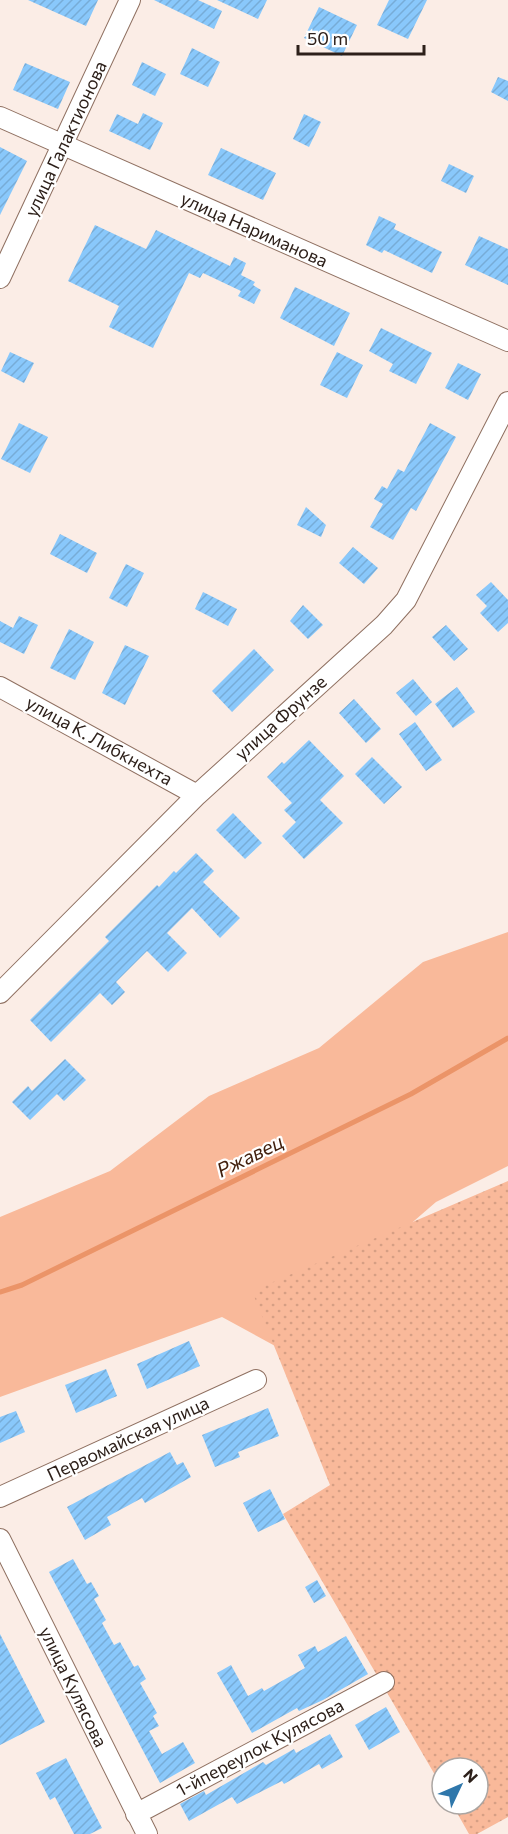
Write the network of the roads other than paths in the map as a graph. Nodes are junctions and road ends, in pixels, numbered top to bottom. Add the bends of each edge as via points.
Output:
1 (130, 0) edge
2 (0, 117) edge
3 (63, 146) junction
4 (0, 278) edge
5 (508, 341) edge
6 (508, 402) edge
7 (0, 687) edge
8 (197, 795) junction
9 (0, 993) edge
10 (256, 1380) dead end
11 (0, 1497) edge
12 (0, 1539) edge
13 (384, 1682) dead end
14 (136, 1814) junction
15 (147, 1834) edge

1 - 3 street, улица Галактионова
2 - 3 street, улица Нариманова
3 - 4 street, улица Галактионова
3 - 5 street, улица Нариманова
6 - 8 street, улица Фрунзе via 406,600 384,625
7 - 8 street, улица К. Либкнехта
8 - 9 street, улица Фрунзе
10 - 11 street, Первомайская улица
12 - 14 street, улица Кулясова
13 - 14 street, 1-йпереулок Кулясова
14 - 15 street, улица Кулясова

